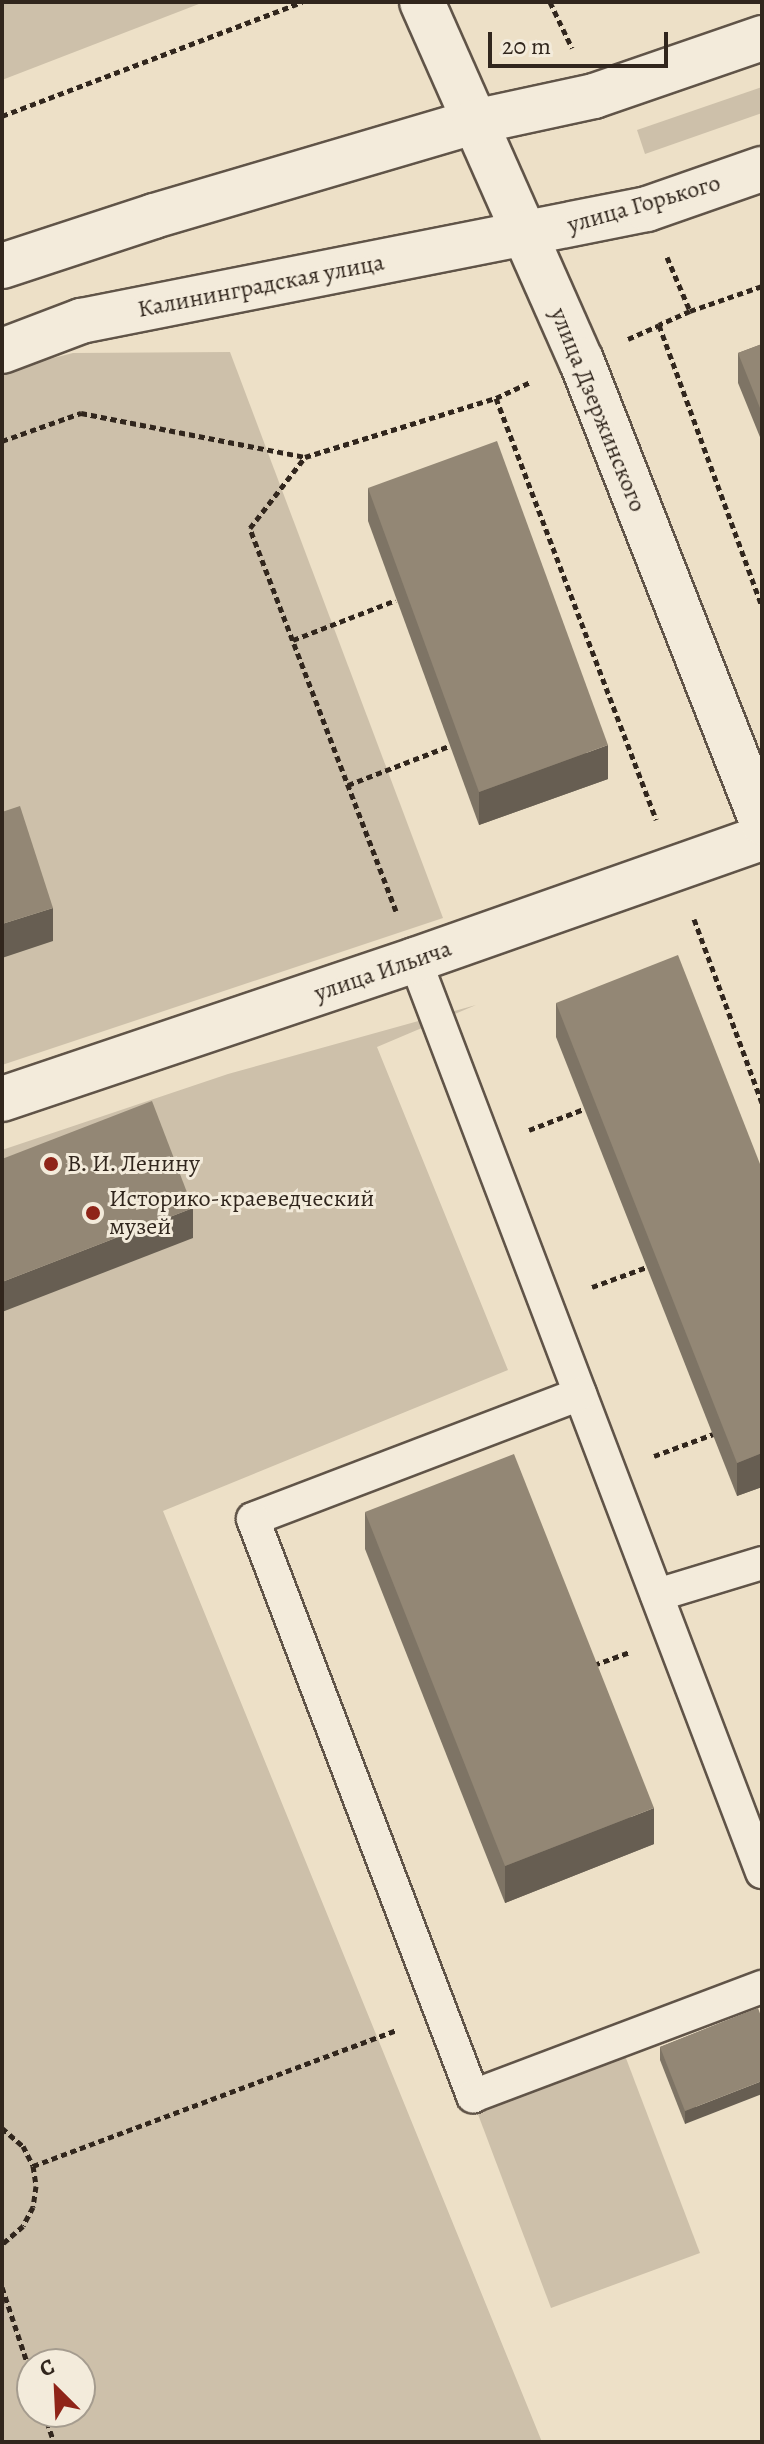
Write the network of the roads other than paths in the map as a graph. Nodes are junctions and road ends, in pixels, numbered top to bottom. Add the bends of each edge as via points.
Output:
1 (422, 2) edge
2 (762, 38) edge
3 (474, 122) junction
4 (762, 169) edge
5 (525, 236) junction
6 (2, 266) edge
7 (2, 351) edge
8 (762, 823) edge
9 (762, 838) edge
10 (415, 960) junction
11 (2, 1099) edge
12 (580, 1394) junction
13 (762, 1563) edge
14 (657, 1595) junction
15 (762, 1872) edge
16 (762, 1987) edge

1 - 3 street, улица Дзержинского
2 - 3 street via 594,96
3 - 5 street, улица Дзержинского
3 - 6 street
4 - 5 street, улица Горького via 647,209
5 - 7 street, Калининградская улица via 81,321
5 - 8 street, улица Дзержинского via 581,360
9 - 10 street, улица Ильича
10 - 11 street, улица Ильича
10 - 12 lane
12 - 14 lane
12 - 16 lane via 253,1519 473,2096
13 - 14 lane
14 - 15 lane

